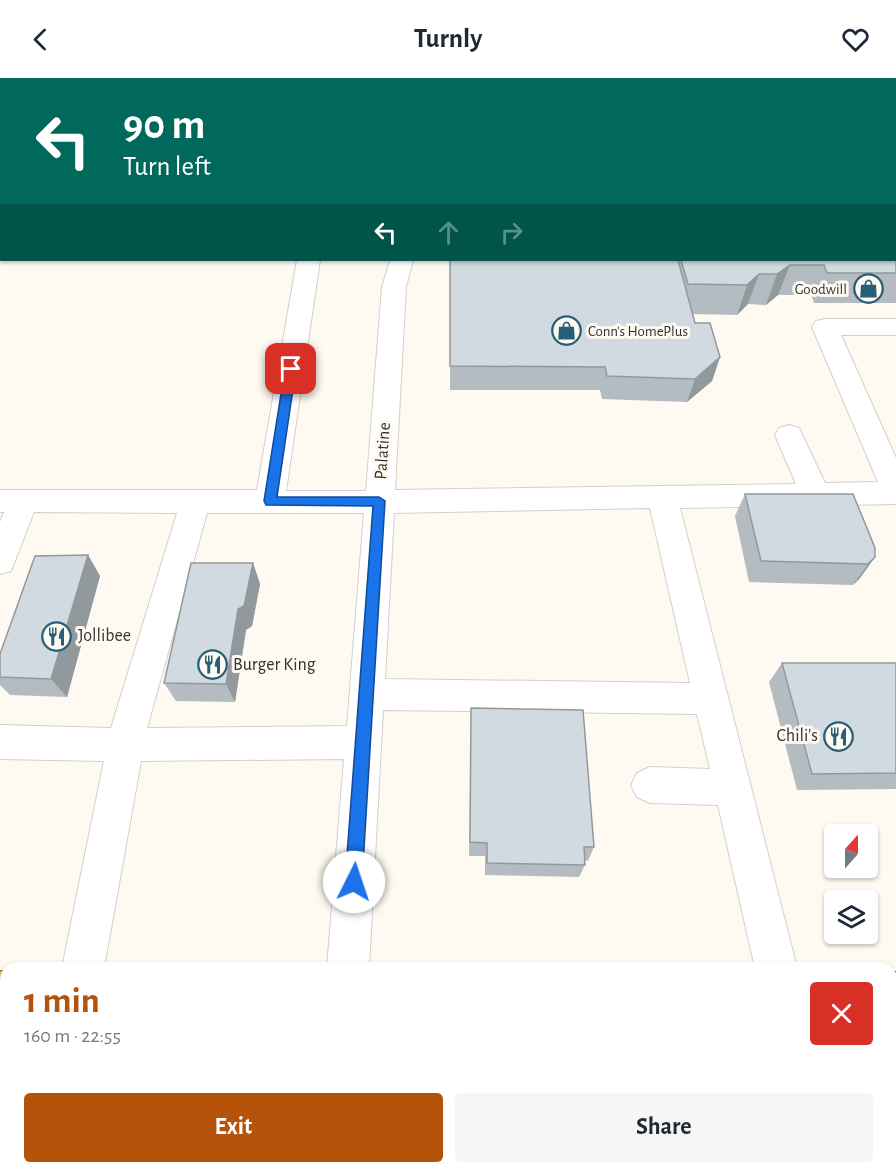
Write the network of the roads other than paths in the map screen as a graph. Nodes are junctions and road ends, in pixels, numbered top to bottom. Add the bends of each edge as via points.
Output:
1 (308, 261) edge
2 (401, 261) edge
3 (896, 327) edge
4 (789, 435) dead end
5 (896, 492) edge
6 (815, 494) junction
7 (662, 497) junction
8 (12, 501) edge
9 (195, 501) junction
10 (270, 501) junction
11 (379, 501) junction
12 (3, 547) edge
13 (366, 694) junction
14 (711, 699) junction
15 (0, 742) edge
16 (363, 742) junction
17 (125, 745) junction
18 (650, 785) dead end
19 (733, 788) junction
20 (84, 962) edge
21 (348, 962) edge
22 (775, 962) edge

1 - 10 street
2 - 11 street, Palatine via 394,287
3 - 5 street via 825,327
4 - 6 street
5 - 6 street
6 - 7 street
7 - 11 street
7 - 14 street
8 - 9 street
8 - 12 street
9 - 10 street
9 - 17 street
10 - 11 street
11 - 13 street, Palatine
13 - 14 street
13 - 16 street, Palatine
14 - 19 street
15 - 17 street
16 - 17 street
16 - 21 street, Palatine
17 - 20 street
18 - 19 street
19 - 22 street

